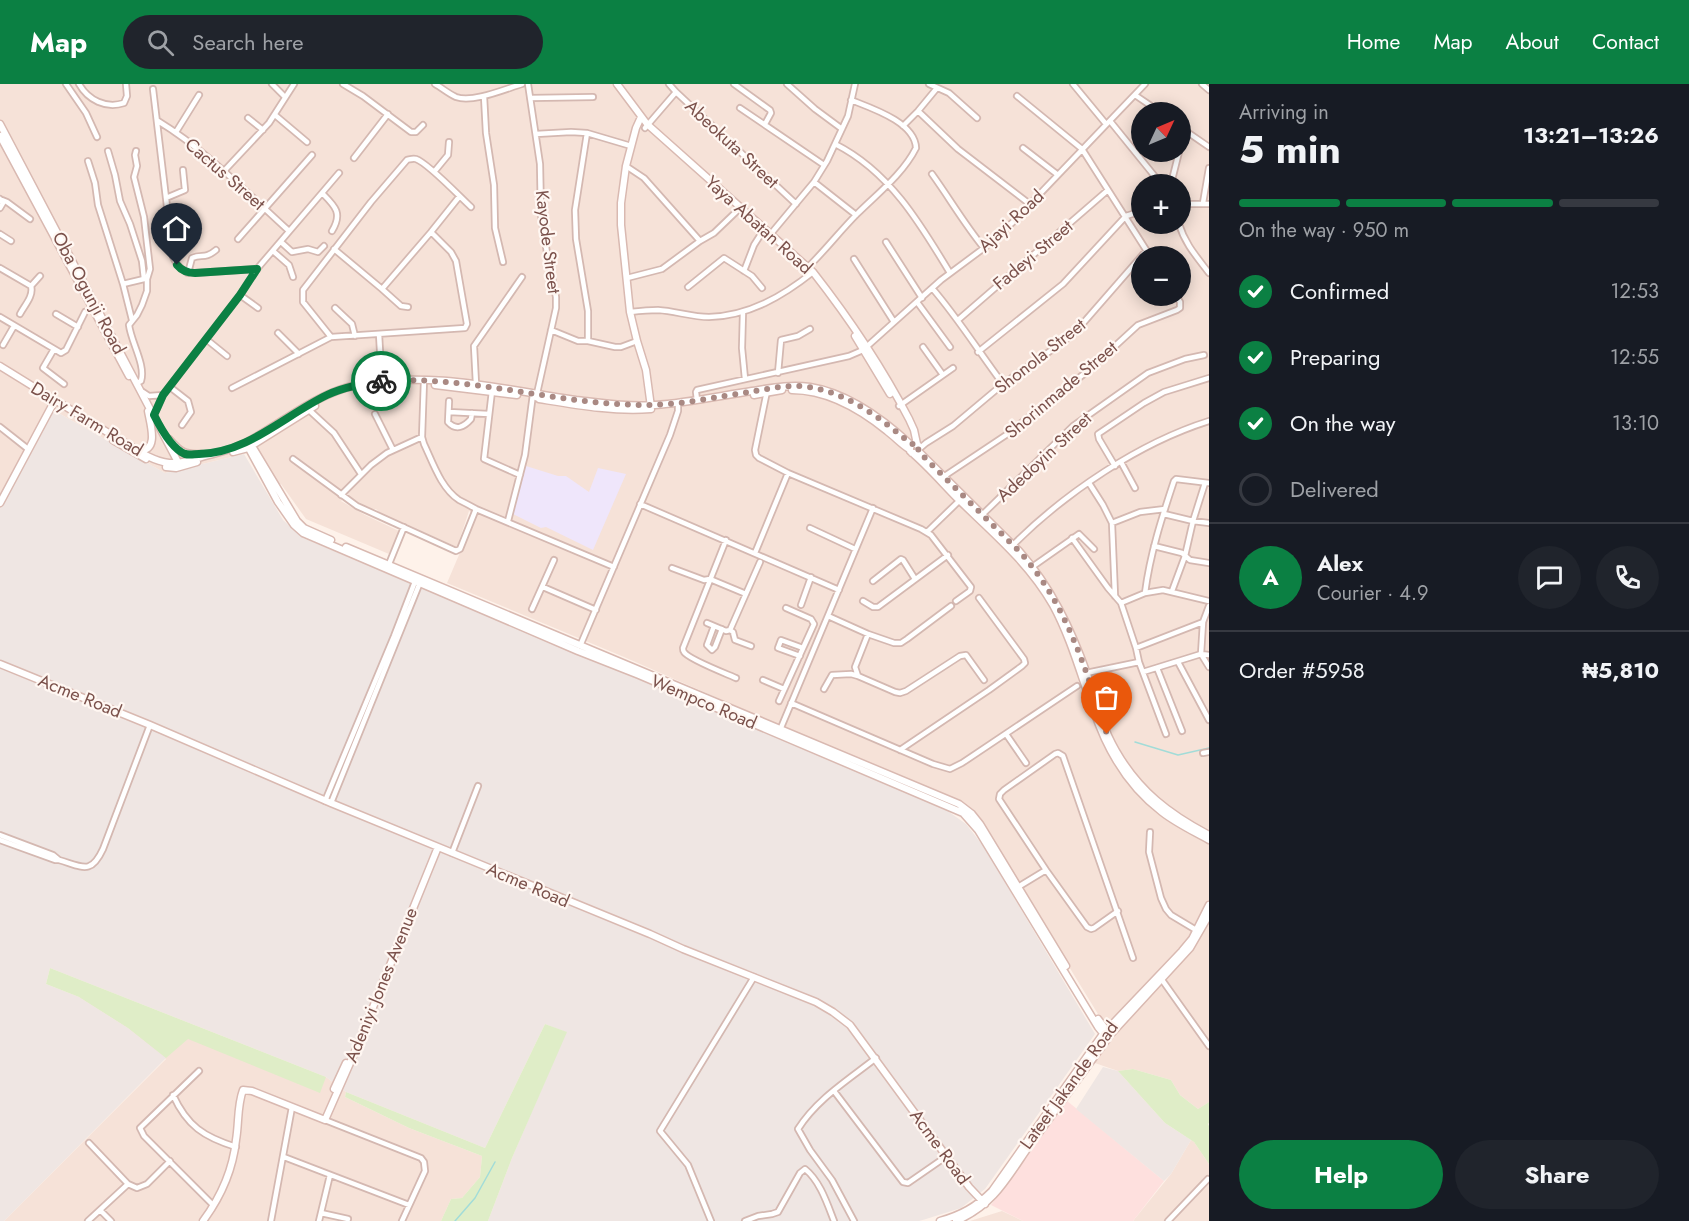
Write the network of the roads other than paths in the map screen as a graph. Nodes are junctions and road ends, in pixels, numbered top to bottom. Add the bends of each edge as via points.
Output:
1 (66, 84) edge
2 (79, 84) edge
3 (126, 84) edge
4 (272, 84) edge
5 (294, 84) edge
6 (343, 84) edge
7 (435, 84) edge
8 (522, 84) edge
9 (528, 84) edge
10 (615, 84) edge
11 (669, 84) edge
12 (734, 84) edge
13 (788, 84) edge
14 (855, 84) edge
15 (929, 84) edge
16 (1073, 84) edge
17 (1145, 84) edge
18 (1202, 84) edge
19 (937, 88) junction
20 (153, 89) dead end
21 (1209, 90) edge
22 (675, 92) junction
23 (1135, 94) junction
24 (199, 95) dead end
25 (484, 96) junction
26 (1017, 96) dead end
27 (285, 97) junction
28 (593, 97) dead end
29 (530, 98) junction
30 (851, 100) junction
31 (1146, 102) edge
32 (740, 108) dead end
33 (918, 111) junction
34 (388, 114) junction
35 (275, 115) junction
36 (248, 118) dead end
37 (977, 118) dead end
38 (640, 119) junction
39 (158, 122) junction
40 (1108, 122) junction
41 (0, 124) edge
42 (765, 124) junction
43 (423, 125) dead end
44 (646, 126) junction
45 (903, 126) junction
46 (263, 129) junction
47 (842, 129) junction
48 (176, 132) junction
49 (536, 134) junction
50 (587, 134) junction
51 (1191, 135) edge
52 (97, 137) dead end
53 (3, 140) edge
54 (307, 142) dead end
55 (449, 142) dead end
56 (835, 144) junction
57 (631, 146) junction
58 (1023, 147) dead end
59 (1209, 147) edge
60 (1131, 148) edge
61 (1082, 149) junction
62 (108, 151) dead end
63 (136, 151) dead end
64 (312, 155) dead end
65 (354, 158) dead end
66 (88, 161) dead end
67 (1143, 162) edge
68 (824, 165) junction
69 (626, 166) junction
70 (1209, 168) edge
71 (183, 170) dead end
72 (225, 170) junction
73 (434, 172) junction
74 (339, 173) dead end
75 (932, 174) dead end
76 (1153, 174) edge
77 (1058, 175) junction
78 (814, 182) junction
79 (888, 184) junction
80 (1108, 190) junction
81 (322, 194) junction
82 (459, 196) junction
83 (166, 198) junction
84 (1, 200) edge
85 (795, 204) junction
86 (1206, 204) edge
87 (1031, 205) junction
88 (471, 207) dead end
89 (0, 208) edge
90 (265, 209) junction
91 (738, 210) junction
92 (1131, 214) edge
93 (856, 215) junction
94 (1125, 216) junction
95 (30, 219) dead end
96 (289, 231) junction
97 (332, 231) dead end
98 (763, 231) junction
99 (431, 232) junction
100 (0, 234) edge
101 (1183, 234) edge
102 (770, 235) junction
103 (238, 239) dead end
104 (11, 241) dead end
105 (700, 241) junction
106 (281, 242) junction
107 (886, 242) dead end
108 (324, 246) dead end
109 (1143, 246) edge
110 (334, 249) junction
111 (984, 249) junction
112 (216, 250) dead end
113 (273, 251) junction
114 (854, 259) dead end
115 (503, 262) dead end
116 (0, 268) edge
117 (257, 269) junction
118 (809, 270) junction
119 (744, 271) junction
120 (1131, 272) edge
121 (188, 273) junction
122 (950, 273) junction
123 (1209, 273) edge
124 (40, 276) dead end
125 (522, 277) dead end
126 (293, 278) dead end
127 (627, 278) junction
128 (145, 279) junction
129 (123, 284) junction
130 (31, 286) junction
131 (688, 287) dead end
132 (762, 288) dead end
133 (932, 288) junction
134 (381, 289) junction
135 (240, 295) junction
136 (922, 298) junction
137 (917, 302) junction
138 (1180, 306) edge
139 (408, 307) dead end
140 (258, 308) dead end
141 (335, 308) dead end
142 (85, 312) dead end
143 (630, 312) junction
144 (743, 312) junction
145 (20, 314) dead end
146 (56, 314) dead end
147 (0, 317) edge
148 (132, 320) junction
149 (958, 320) junction
150 (894, 322) junction
151 (14, 326) junction
152 (78, 327) junction
153 (810, 329) dead end
154 (551, 330) junction
155 (278, 333) dead end
156 (379, 334) junction
157 (355, 336) junction
158 (331, 337) junction
159 (206, 339) junction
160 (588, 341) junction
161 (637, 341) junction
162 (3, 345) dead end
163 (923, 346) dead end
164 (950, 347) dead end
165 (54, 349) junction
166 (865, 349) junction
167 (978, 352) junction
168 (299, 354) junction
169 (1204, 355) dead end
170 (227, 356) dead end
171 (0, 368) edge
172 (953, 368) dead end
173 (778, 373) junction
174 (943, 375) junction
175 (1209, 378) edge
176 (745, 379) junction
177 (424, 382) junction
178 (382, 383) junction
179 (64, 384) dead end
180 (135, 384) junction
181 (476, 384) junction
182 (1003, 384) junction
183 (170, 387) junction
184 (232, 388) dead end
185 (141, 391) junction
186 (492, 391) junction
187 (767, 391) junction
188 (163, 395) junction
189 (535, 396) junction
190 (697, 400) junction
191 (54, 401) junction
192 (449, 401) dead end
193 (679, 404) junction
194 (900, 406) junction
195 (651, 407) junction
196 (308, 409) junction
197 (449, 412) junction
198 (151, 413) junction
199 (472, 413) junction
200 (375, 414) dead end
201 (489, 414) junction
202 (1209, 421) edge
203 (182, 425) dead end
204 (0, 428) edge
205 (163, 432) junction
206 (422, 436) junction
207 (249, 444) junction
208 (915, 447) junction
209 (28, 449) junction
210 (138, 450) junction
211 (393, 450) junction
212 (210, 454) junction
213 (293, 459) dead end
214 (1121, 462) junction
215 (177, 465) junction
216 (1115, 466) junction
217 (788, 472) junction
218 (361, 474) junction
219 (520, 475) junction
220 (943, 477) junction
221 (1089, 483) junction
222 (1207, 483) edge
223 (1135, 488) dead end
224 (341, 495) junction
225 (0, 500) edge
226 (960, 500) junction
227 (640, 504) junction
228 (873, 508) junction
229 (476, 509) junction
230 (1164, 511) junction
231 (982, 515) junction
232 (508, 521) junction
233 (1193, 521) junction
234 (1112, 523) junction
235 (1209, 523) edge
236 (404, 527) junction
237 (810, 528) dead end
238 (927, 532) junction
239 (1072, 538) junction
240 (726, 540) junction
241 (1013, 545) junction
242 (1154, 546) junction
243 (855, 549) junction
244 (1094, 549) dead end
245 (755, 553) junction
246 (948, 555) junction
247 (1185, 556) junction
248 (554, 560) dead end
249 (760, 562) dead end
250 (1209, 563) edge
251 (389, 564) junction
252 (614, 567) junction
253 (1032, 567) junction
254 (672, 568) dead end
255 (811, 577) junction
256 (418, 579) junction
257 (710, 579) junction
258 (915, 579) junction
259 (873, 581) dead end
260 (543, 587) junction
261 (839, 590) junction
262 (1172, 591) junction
263 (1145, 593) junction
264 (746, 594) junction
265 (1115, 596) junction
266 (979, 598) dead end
267 (862, 601) dead end
268 (956, 601) dead end
269 (1209, 601) edge
270 (1121, 603) junction
271 (801, 604) dead end
272 (951, 606) dead end
273 (1209, 606) edge
274 (786, 608) dead end
275 (532, 609) dead end
276 (596, 610) junction
277 (1060, 613) junction
278 (828, 616) junction
279 (1203, 622) junction
280 (707, 623) dead end
281 (714, 626) junction
282 (723, 629) junction
283 (730, 630) junction
284 (868, 634) junction
285 (751, 646) dead end
286 (579, 648) junction
287 (1137, 648) junction
288 (801, 652) junction
289 (1202, 654) junction
290 (1209, 655) edge
291 (810, 657) junction
292 (1139, 662) junction
293 (1178, 662) junction
294 (0, 664) edge
295 (1209, 667) edge
296 (1157, 668) junction
297 (1143, 672) junction
298 (1086, 673) junction
299 (858, 676) junction
300 (736, 678) dead end
301 (763, 680) dead end
302 (984, 680) dead end
303 (1077, 686) dead end
304 (784, 689) junction
305 (824, 689) dead end
306 (779, 701) dead end
307 (791, 703) junction
308 (1209, 720) edge
309 (150, 724) junction
310 (779, 731) junction
311 (1182, 731) dead end
312 (1006, 734) junction
313 (1166, 734) dead end
314 (900, 750) junction
315 (1026, 764) dead end
316 (478, 786) dead end
317 (328, 802) junction
318 (1150, 832) dead end
319 (0, 835) edge
320 (1209, 835) edge
321 (0, 840) edge
322 (1209, 840) edge
323 (436, 846) junction
324 (39, 852) junction
325 (995, 852) junction
326 (452, 853) junction
327 (1046, 870) junction
328 (1018, 887) junction
329 (1209, 905) edge
330 (1118, 911) junction
331 (1209, 915) edge
332 (1197, 930) junction
333 (1132, 958) dead end
334 (754, 977) junction
335 (1160, 977) junction
336 (1100, 1022) junction
337 (1113, 1023) junction
338 (1107, 1034) junction
339 (1209, 1046) edge
340 (876, 1058) junction
341 (199, 1071) dead end
342 (834, 1091) junction
343 (173, 1095) junction
344 (292, 1107) junction
345 (323, 1120) junction
346 (89, 1143) dead end
347 (236, 1147) junction
348 (284, 1156) junction
349 (947, 1156) junction
350 (170, 1161) junction
351 (330, 1174) junction
352 (1208, 1179) edge
353 (128, 1184) junction
354 (969, 1187) junction
355 (984, 1202) junction
356 (213, 1205) junction
357 (409, 1205) junction
358 (977, 1207) junction
359 (100, 1210) junction
360 (321, 1213) junction
361 (348, 1219) dead end
362 (1170, 1220) edge
363 (88, 1221) edge
364 (111, 1221) edge
365 (203, 1221) edge
366 (271, 1221) edge
367 (319, 1221) edge
368 (402, 1221) edge
369 (711, 1221) edge
370 (745, 1221) edge
371 (834, 1221) edge
372 (854, 1221) edge
373 (941, 1221) edge
374 (957, 1221) edge

1 - 52 street via 86,112
2 - 3 street via 95,100 117,105 128,96
4 - 27 street
5 - 27 street
6 - 34 street
7 - 25 street via 455,97
8 - 25 street
9 - 29 street, Kayode Street
10 - 38 main road, Yaya Abatan Road
11 - 22 street, Abeokuta Street
12 - 42 street via 770,110
13 - 47 street
14 - 30 street
15 - 19 street
16 - 40 street
17 - 23 street, Ajayi Road
18 - 21 street
19 - 33 street
19 - 37 street via 956,98
20 - 39 street
22 - 44 street
22 - 85 street, Abeokuta Street
23 - 31 street
23 - 40 street, Ajayi Road
24 - 48 street
25 - 115 street via 495,228
26 - 61 street
27 - 35 street
28 - 29 street
29 - 49 street, Kayode Street
30 - 45 street
30 - 47 street
32 - 42 street
33 - 45 street
33 - 87 street via 958,149
34 - 43 street via 411,132
34 - 65 street
35 - 46 street
35 - 54 street
36 - 46 street
38 - 44 main road, Yaya Abatan Road
38 - 57 main road
39 - 48 street, Cactus Street
39 - 83 street
40 - 60 street
40 - 61 street, Ajayi Road
41 - 53 main road, Oba Ogunji Road
42 - 68 street
44 - 91 main road, Yaya Abatan Road
44 - 102 main road, Yaya Abatan Road
45 - 79 street via 915,140 916,148
46 - 72 street
47 - 56 street
48 - 72 street, Cactus Street
49 - 50 street
49 - 154 street, Kayode Street via 541,215 556,297
50 - 57 street
50 - 160 street via 575,210
51 - 59 street
53 - 180 main road, Oba Ogunji Road
55 - 73 street via 448,155
56 - 68 street
56 - 79 street via 862,160
57 - 69 main road
58 - 77 street
61 - 77 street, Ajayi Road
61 - 80 street
62 - 128 street
63 - 128 street via 134,177 150,269
64 - 90 street
66 - 129 street
67 - 76 street
68 - 78 street
69 - 105 street via 644,178
69 - 127 main road via 621,225
70 - 86 street
71 - 83 street via 185,190
72 - 90 street, Cactus Street
73 - 82 street
73 - 110 street via 418,159 407,160
74 - 81 street
75 - 111 street
77 - 87 street, Ajayi Road
78 - 85 street
78 - 93 street
79 - 93 street
79 - 122 street via 915,216
80 - 94 street
80 - 149 street, Fadeyi Street
81 - 96 street
81 - 97 street via 337,212
82 - 88 street
82 - 99 street
83 - 121 street via 173,257 181,270
84 - 89 street
84 - 95 street
85 - 102 street
87 - 111 street, Ajayi Road
90 - 96 street, Cactus Street
90 - 103 street
91 - 98 main road, Yaya Abatan Road
91 - 105 street
92 - 94 street
93 - 118 street
94 - 109 street
94 - 167 street via 1063,284
96 - 106 street
98 - 102 main road, Yaya Abatan Road
98 - 119 street
99 - 134 street
99 - 156 street via 456,261 466,327
100 - 104 street
101 - 123 street
102 - 118 main road, Yaya Abatan Road
105 - 127 street via 662,269
106 - 108 street via 292,252 318,252
106 - 113 street
107 - 136 street
110 - 134 street
110 - 158 street via 302,294 303,302
111 - 122 street, Ajayi Road
112 - 121 street via 207,256 194,256
113 - 117 street
113 - 126 street via 289,265
114 - 150 street
116 - 130 street
117 - 121 street
117 - 135 street
118 - 144 street via 783,294
118 - 166 main road, Yaya Abatan Road
119 - 131 street via 723,258
119 - 132 street
120 - 182 street, Shonola Street via 1078,329
122 - 133 street, Ajayi Road
124 - 130 street
125 - 181 street via 473,349
127 - 143 main road
128 - 129 street
128 - 148 street via 147,291
129 - 148 street
130 - 145 street via 31,296
133 - 136 street, Ajayi Road
133 - 149 street
134 - 139 street via 400,306
135 - 140 street
135 - 159 street
136 - 137 street, Ajayi Road
137 - 150 street, Ajayi Road
137 - 164 street
138 - 220 street, Shorinmade Street via 1138,325 1089,370 1006,435
141 - 157 street via 352,324
142 - 152 street
143 - 144 street via 657,310 708,317
143 - 161 main road
144 - 176 street
146 - 152 street
147 - 151 street
148 - 180 street via 129,327 143,376
149 - 167 street
150 - 166 street, Ajayi Road
151 - 162 street
151 - 165 street
152 - 165 street via 64,352
153 - 173 street via 781,340
154 - 160 street via 570,339
154 - 189 street, Kayode Street
155 - 168 street
156 - 157 street
156 - 178 street
157 - 158 street
158 - 168 street
159 - 170 street
159 - 183 street
160 - 161 street via 621,347
161 - 195 main road
163 - 174 street
165 - 179 street via 43,369
166 - 173 street
166 - 194 main road, Yaya Abatan Road via 881,381
167 - 182 street
168 - 184 street
169 - 231 street, Adedoyin Street via 1148,373 1086,415
171 - 191 main road, Dairy Farm Road
172 - 174 street
173 - 176 street
174 - 194 street
175 - 216 street via 1164,392 1098,434
176 - 190 street via 697,390
177 - 178 main road
177 - 181 main road
177 - 186 main road
177 - 206 street
178 - 196 main road via 348,391
178 - 207 main road via 356,385 326,395
180 - 185 main road, Oba Ogunji Road
180 - 198 main road, Oba Ogunji Road
181 - 189 main road
182 - 208 street, Shonola Street via 953,426
183 - 188 street
183 - 203 street via 188,401 191,412
185 - 188 street via 149,396
185 - 198 main road, Oba Ogunji Road
186 - 189 main road
186 - 201 street
187 - 190 main road
187 - 193 main road
187 - 208 main road via 808,386 833,393 876,417
187 - 217 street via 756,454
188 - 198 street
189 - 195 main road
189 - 219 street, Kayode Street
190 - 193 main road
191 - 209 main road
191 - 210 main road, Dairy Farm Road
191 - 215 main road, Dairy Farm Road via 134,453 163,466
192 - 197 street
193 - 195 main road
193 - 227 street
194 - 208 main road, Yaya Abatan Road
196 - 207 main road
196 - 218 street via 334,433
197 - 199 street
197 - 199 street via 448,422 459,428 471,419
198 - 205 main road, Oba Ogunji Road
198 - 210 main road via 151,445
198 - 215 main road, Oba Ogunji Road
199 - 201 street
200 - 211 street
201 - 219 street via 484,459
202 - 214 street via 1170,435
204 - 209 street
205 - 212 main road via 185,454
205 - 215 main road, Oba Ogunji Road
206 - 211 street
206 - 229 street via 445,485 459,500
207 - 212 main road
207 - 215 main road
207 - 251 main road, Wempco Road via 304,528
207 - 256 main road, Wempco Road via 278,502 303,533
208 - 220 main road
208 - 226 main road
209 - 225 main road
210 - 215 main road, Dairy Farm Road
211 - 218 street
212 - 215 main road
213 - 224 street
214 - 216 street
214 - 223 street
216 - 221 street
217 - 228 street
217 - 245 street
218 - 224 street
219 - 232 street, Kayode Street
220 - 231 main road
221 - 234 street
221 - 241 street
222 - 230 street via 1174,481
222 - 233 street
224 - 236 street
226 - 238 street
226 - 277 main road via 1024,564
227 - 240 street
227 - 252 street
228 - 238 street
228 - 243 street
229 - 232 street
229 - 236 street via 458,551
230 - 233 street
230 - 234 street via 1140,512
230 - 242 street
231 - 241 main road
232 - 252 street
233 - 235 street
233 - 247 street
234 - 265 street
236 - 251 street
237 - 243 street
238 - 246 street
239 - 244 street via 1080,535
239 - 253 street
239 - 265 street
240 - 245 street
240 - 257 street
241 - 253 main road
242 - 247 street
242 - 263 street
243 - 261 street
245 - 255 street
246 - 258 street
246 - 268 street via 971,587
247 - 250 street
247 - 262 street
248 - 260 street
249 - 264 street
251 - 256 main road, Wempco Road
252 - 276 street
253 - 277 main road
254 - 257 street
255 - 261 street
255 - 271 street
256 - 286 main road, Wempco Road
256 - 317 street
257 - 264 street
257 - 300 street via 683,651
258 - 259 street via 901,559
258 - 267 street via 878,606
260 - 275 street
260 - 276 street
261 - 278 street
262 - 263 street
262 - 269 street
263 - 270 street
264 - 283 street
265 - 270 street
266 - 314 street via 1024,663
270 - 287 street
272 - 284 street via 901,643
273 - 279 street
274 - 288 street via 813,621
276 - 286 street
277 - 298 main road
277 - 322 main road via 1103,736 1119,765 1161,812
278 - 284 street
278 - 291 street
279 - 287 street
279 - 289 street
280 - 281 street
281 - 282 street
281 - 282 street via 707,645 711,650
282 - 283 street
283 - 285 street via 735,640
284 - 299 street via 855,667
286 - 310 main road, Wempco Road
287 - 292 street
288 - 291 street
288 - 304 street
289 - 290 street
289 - 293 street
289 - 295 street
291 - 307 street
292 - 297 street
292 - 298 street
293 - 296 street
293 - 308 street
294 - 309 main road, Acme Road
296 - 297 street
296 - 311 street
297 - 313 street
298 - 320 main road via 1107,734 1131,774 1164,808
299 - 302 street via 900,693 963,655
299 - 305 street via 832,675
301 - 304 street
303 - 312 street
304 - 306 street
307 - 310 street
307 - 314 street
309 - 317 main road, Acme Road
309 - 324 street via 94,864 85,868
310 - 325 main road, Wempco Road via 963,813
312 - 314 street via 950,769
312 - 315 street
316 - 326 street
317 - 323 main road, Acme Road
318 - 332 street via 1149,852 1166,909
319 - 324 street
321 - 324 street
323 - 326 main road, Acme Road
323 - 345 main road, Adeniyi Jones Avenue via 354,1054
325 - 328 main road, Wempco Road
325 - 338 main road, Wempco Road
326 - 334 main road, Acme Road
327 - 328 street
327 - 330 street via 1091,929
327 - 330 street via 999,799 1004,790 1058,753 1063,756
328 - 336 main road, Wempco Road
329 - 332 main road, Lateef Jakande Road
330 - 333 street
331 - 335 main road, Lateef Jakande Road via 1190,948
332 - 335 main road, Lateef Jakande Road
334 - 340 main road, Acme Road via 833,1012 850,1025
334 - 369 street via 660,1131 688,1166
335 - 337 main road, Lateef Jakande Road
335 - 338 main road, Lateef Jakande Road
335 - 339 street
336 - 337 main road
336 - 338 main road, Wempco Road
337 - 338 main road, Lateef Jakande Road
338 - 355 main road, Lateef Jakande Road
340 - 342 street
340 - 349 main road, Acme Road
341 - 343 street
342 - 349 street via 903,1182 908,1184
342 - 372 street via 798,1129
343 - 347 street via 194,1127
343 - 350 street via 140,1128
344 - 345 main road
344 - 347 main road via 243,1090
344 - 348 street
345 - 357 street via 421,1158 425,1171
346 - 353 street
347 - 356 main road via 223,1188
348 - 351 street
348 - 366 street
349 - 354 main road, Acme Road
350 - 353 street via 147,1185 137,1188
350 - 356 street
351 - 357 street
351 - 360 street
352 - 362 street
353 - 359 street
354 - 355 main road, Acme Road
354 - 358 main road
355 - 358 main road, Lateef Jakande Road
356 - 365 main road
357 - 368 street
358 - 373 main road, Lateef Jakande Road
358 - 374 main road, Lateef Jakande Road via 973,1214
359 - 363 street
359 - 364 street
360 - 361 street
360 - 367 street
370 - 371 street via 778,1212 805,1169 826,1199

